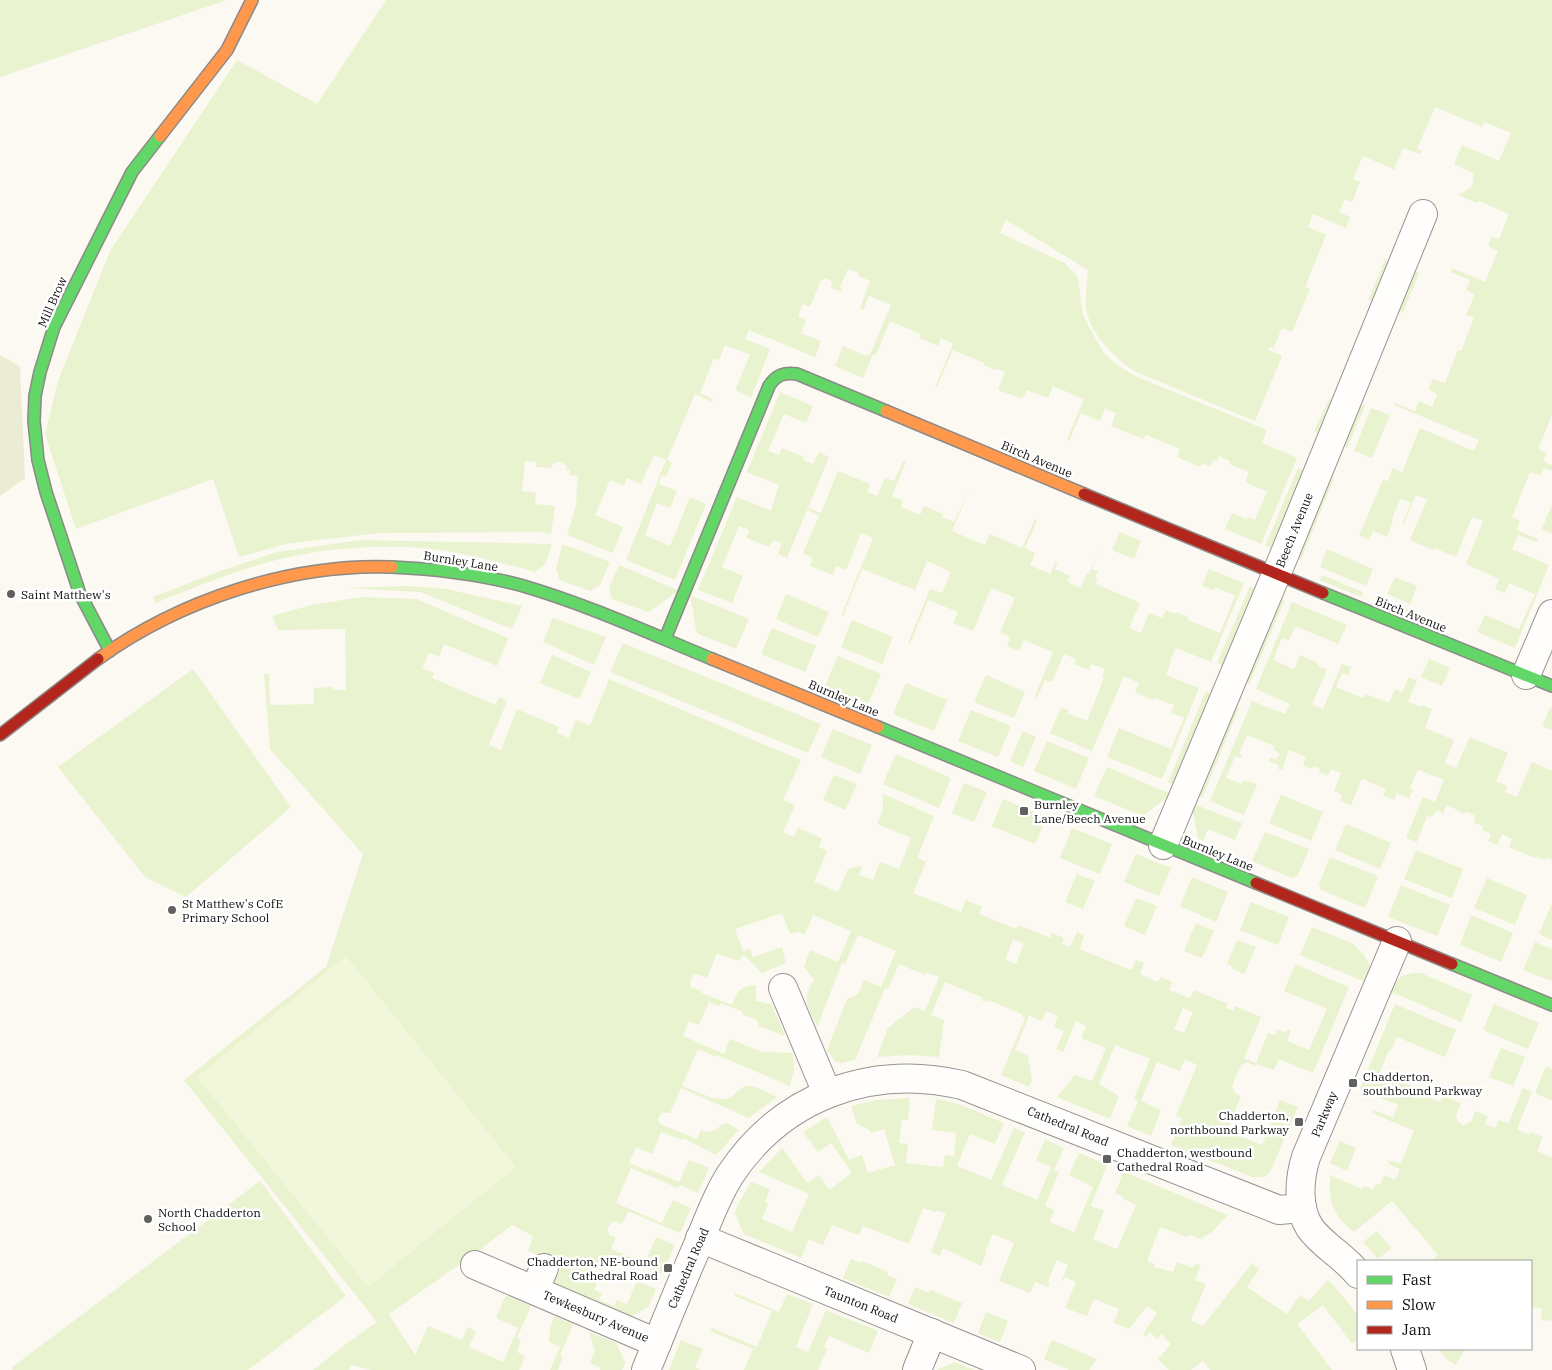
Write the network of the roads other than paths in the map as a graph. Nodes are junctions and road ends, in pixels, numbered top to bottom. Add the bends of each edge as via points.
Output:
1 (252, 0) edge
2 (1423, 214) dead end
3 (1276, 574) junction
4 (1552, 614) edge
5 (665, 639) junction
6 (110, 651) junction
7 (1526, 676) junction
8 (1552, 686) edge
9 (0, 735) edge
10 (1162, 845) junction
11 (1397, 941) junction
12 (781, 985) dead end
13 (1552, 1005) edge
14 (827, 1093) junction
15 (1302, 1208) junction
16 (700, 1238) junction
17 (475, 1265) dead end
18 (1357, 1273) edge
19 (932, 1333) junction
20 (657, 1342) junction
21 (1405, 1350) edge
22 (646, 1370) edge
23 (917, 1370) edge
24 (1021, 1370) edge
25 (1412, 1370) edge

1 - 6 street, Mill Brow via 227,50 132,172 54,326 40,372 34,421 46,492 80,594
2 - 3 street, Beech Avenue
3 - 5 street, Birch Avenue via 787,372 780,373 769,386
3 - 7 street, Birch Avenue
3 - 10 street, Beech Avenue
4 - 7 street
5 - 6 street, Burnley Lane via 518,585 444,570 378,566 319,571 244,588 166,618
5 - 10 street, Burnley Lane
6 - 9 street, Burnley Lane
7 - 8 street, Birch Avenue
10 - 11 street, Burnley Lane
11 - 13 street, Burnley Lane
11 - 15 street, Parkway via 1305,1162 1301,1178
12 - 14 street
14 - 15 street, Cathedral Road via 858,1083 898,1078 923,1078 962,1085 1279,1210
14 - 16 street, Cathedral Road via 799,1108 746,1154 724,1186
15 - 18 street, Parkway via 1311,1229
16 - 19 street, Taunton Road
16 - 20 street, Cathedral Road
17 - 20 street, Tewkesbury Avenue via 539,1279
19 - 23 street
19 - 24 street, Taunton Road
20 - 22 street, Cathedral Road
21 - 25 street

